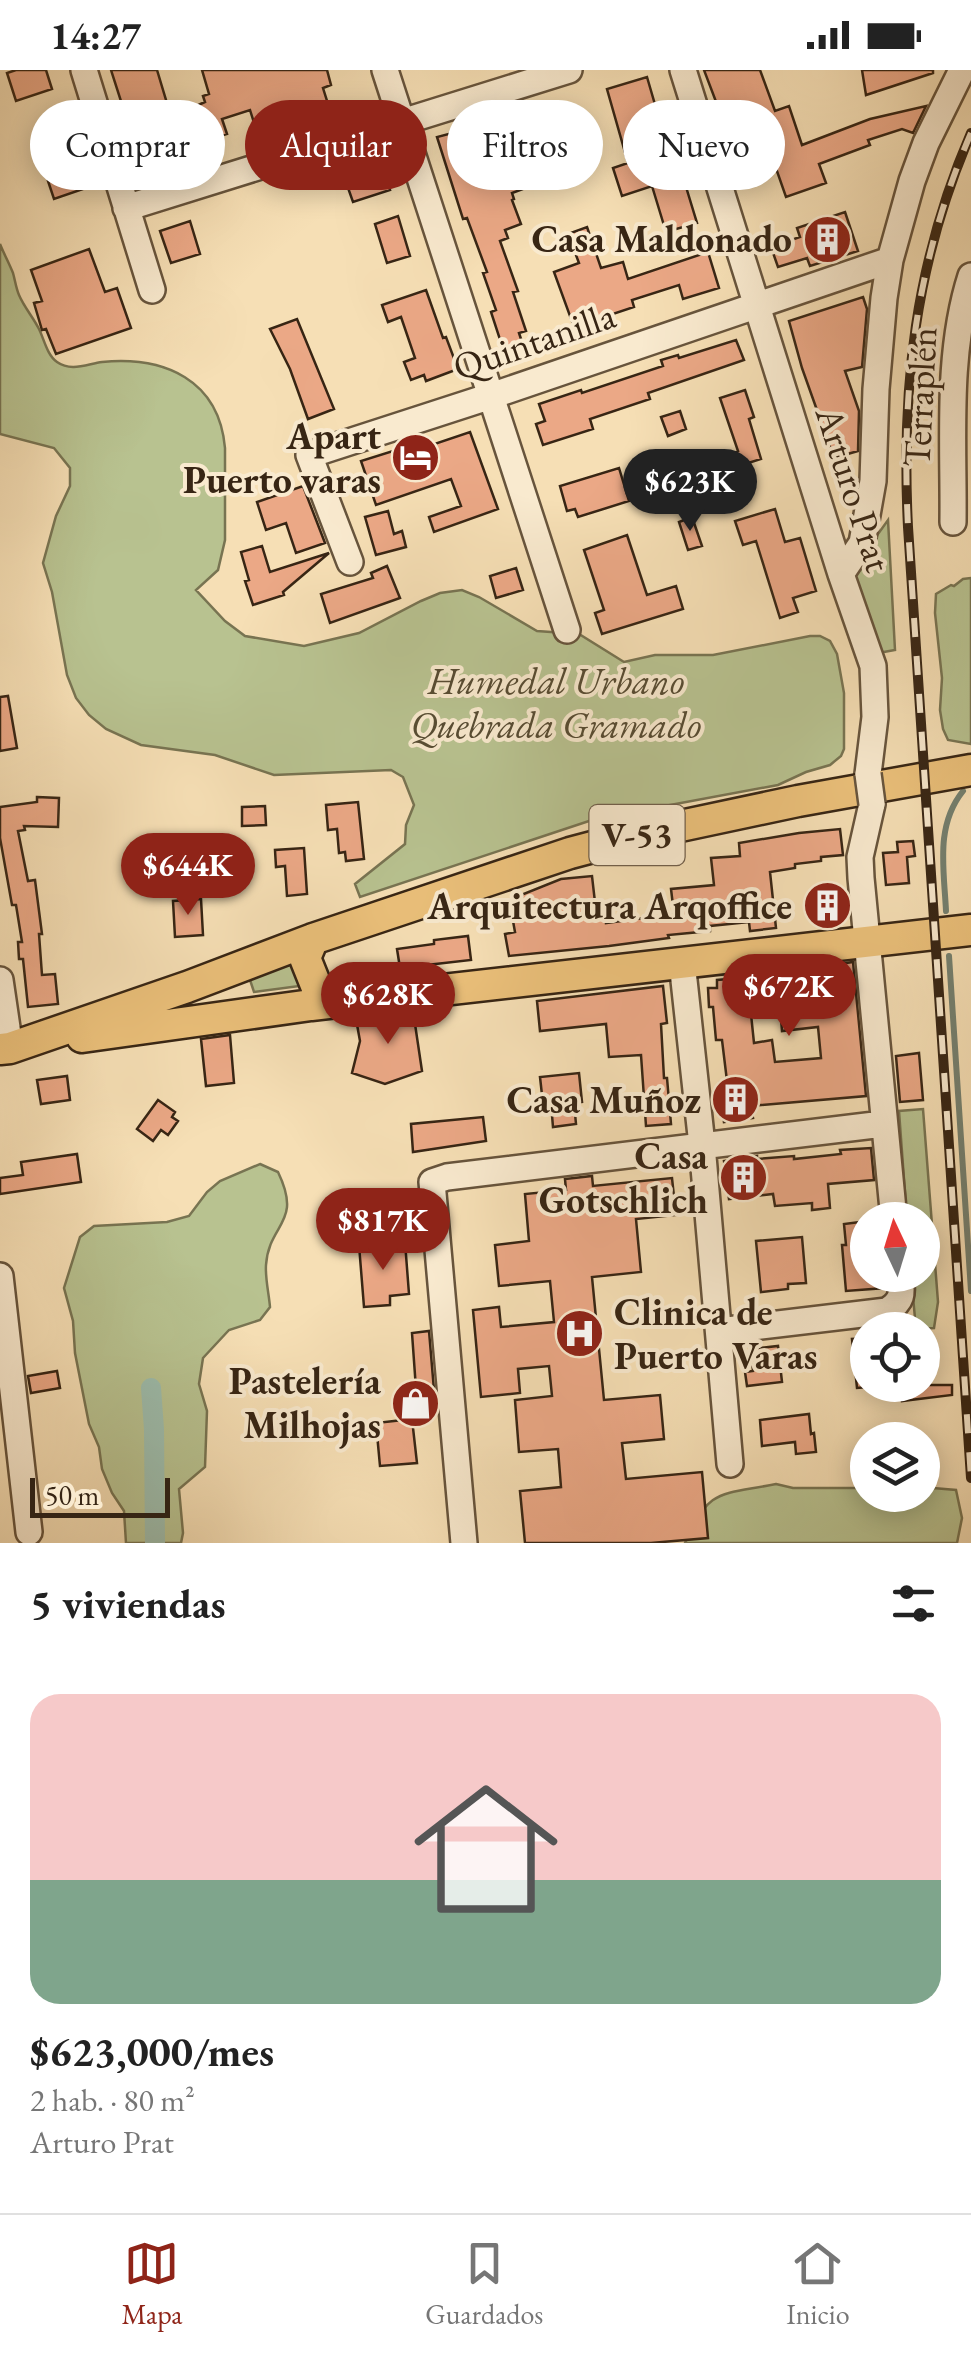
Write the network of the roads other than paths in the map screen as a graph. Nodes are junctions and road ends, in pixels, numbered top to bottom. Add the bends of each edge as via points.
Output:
1 (84, 70) edge
2 (385, 70) edge
3 (569, 70) edge
4 (682, 70) edge
5 (962, 70) edge
6 (395, 100) edge
7 (427, 114) edge
8 (245, 171) edge
9 (424, 190) edge
10 (126, 208) junction
11 (890, 260) junction
12 (971, 276) edge
13 (152, 290) dead end
14 (757, 306) junction
15 (491, 396) junction
16 (953, 522) dead end
17 (350, 562) dead end
18 (841, 574) junction
19 (567, 630) dead end
20 (971, 770) edge
21 (971, 930) edge
22 (312, 939) junction
23 (866, 941) junction
24 (682, 962) junction
25 (240, 966) junction
26 (0, 980) edge
27 (187, 987) junction
28 (343, 1002) junction
29 (264, 1011) junction
30 (224, 1017) junction
31 (5, 1048) edge
32 (883, 1124) junction
33 (702, 1144) junction
34 (892, 1202) edge
35 (0, 1276) edge
36 (901, 1292) edge
37 (718, 1330) junction
38 (730, 1464) dead end
39 (29, 1532) dead end
40 (464, 1543) edge

1 - 10 street
2 - 6 street
3 - 7 street
4 - 14 street, Arturo Prat
5 - 11 street via 912,181
8 - 10 street
9 - 15 street
10 - 13 street
11 - 14 street, Quintanilla
11 - 18 street via 873,482 862,543
12 - 16 street, Terraplén via 954,380
14 - 15 street, Quintanilla
14 - 18 street, Arturo Prat
15 - 17 street, Quintanilla via 309,454
15 - 19 street
18 - 23 street, Arturo Prat, bridge via 873,666 872,804 860,857
20 - 22 main road, V-53 via 570,852
21 - 23 main road
22 - 25 main road, V-53
22 - 28 main road via 305,958 318,988
23 - 24 main road
23 - 32 street, Arturo Prat
24 - 28 main road
24 - 33 street
25 - 27 main road, V-53
25 - 29 main road via 242,995
26 - 31 street
27 - 30 main road
27 - 31 main road, V-53
28 - 29 main road
29 - 30 main road
30 - 31 main road
32 - 33 street
32 - 34 street, Arturo Prat
33 - 37 street
33 - 40 street via 432,1182
35 - 39 street
36 - 37 street via 887,1310
37 - 38 street

